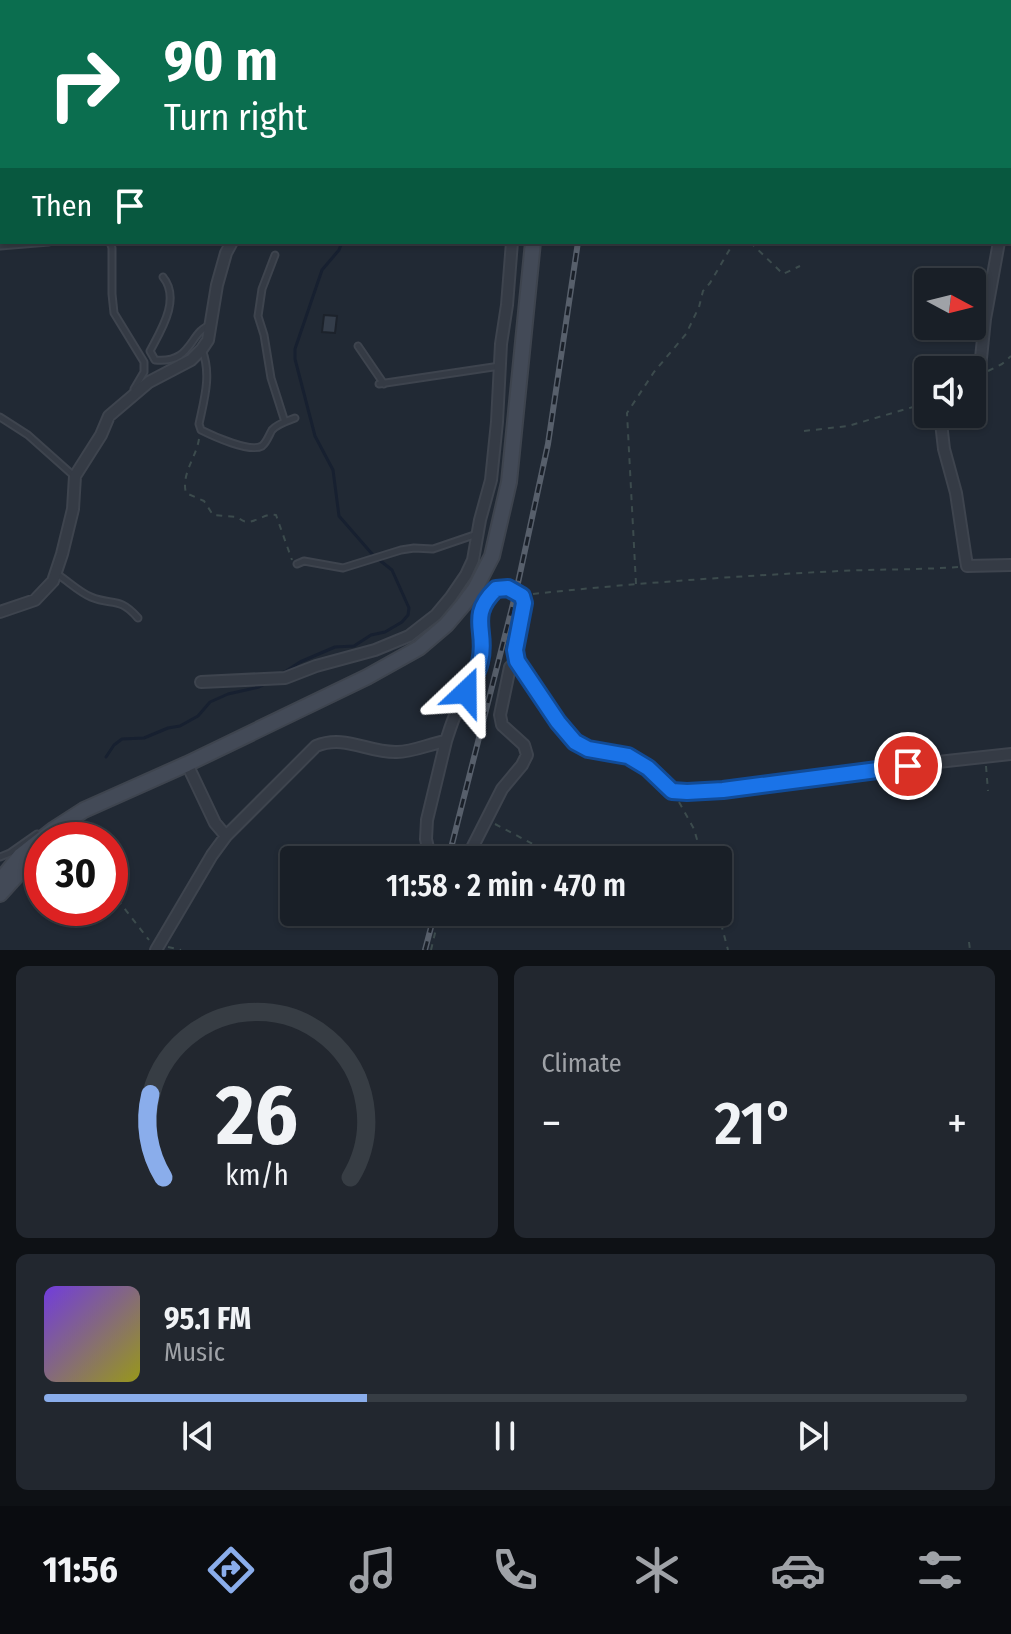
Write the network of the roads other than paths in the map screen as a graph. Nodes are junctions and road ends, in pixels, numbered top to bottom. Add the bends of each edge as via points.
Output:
1 (24, 244) edge
2 (111, 244) edge
3 (231, 244) edge
4 (512, 244) edge
5 (533, 244) edge
6 (999, 244) edge
7 (0, 246) edge
8 (275, 255) dead end
9 (163, 277) dead end
10 (212, 324) junction
11 (358, 346) dead end
12 (202, 349) junction
13 (981, 356) edge
14 (500, 366) junction
15 (131, 397) junction
16 (0, 417) edge
17 (295, 418) dead end
18 (285, 422) junction
19 (942, 428) edge
20 (75, 476) junction
21 (478, 534) junction
22 (297, 564) road end
23 (1011, 565) edge
24 (56, 573) junction
25 (0, 612) edge
26 (138, 618) dead end
27 (517, 661) junction
28 (201, 682) dead end
29 (446, 741) junction
30 (1011, 754) edge
31 (187, 764) junction
32 (80, 821) junction
33 (226, 836) junction
34 (428, 846) edge
35 (473, 846) edge
36 (0, 857) edge
37 (24, 859) edge
38 (16, 861) junction
39 (24, 867) edge
40 (0, 881) edge
41 (0, 894) edge
42 (158, 947) edge

1 - 7 lane
2 - 15 lane via 114,313 144,362
3 - 10 street via 217,285
4 - 14 street
5 - 31 main road via 509,482 492,556 475,589 419,648
6 - 13 street
8 - 18 lane via 258,316
9 - 10 lane via 169,283 169,308 150,351 155,360 178,356
10 - 12 street
11 - 14 lane via 382,384
12 - 15 street
12 - 18 lane via 207,388 201,430 252,449
14 - 21 street via 494,458
15 - 20 street via 109,416
16 - 20 lane
17 - 18 lane
19 - 23 street via 967,566
20 - 24 street via 73,509
21 - 22 lane via 343,568
21 - 28 street via 466,575 436,615 409,636 285,678
24 - 25 street via 35,600
24 - 26 lane via 90,597 128,606
27 - 29 street via 522,596 508,588 496,589 479,615 480,662
27 - 30 street via 575,742 628,756 672,791 723,790
27 - 35 street via 510,667 500,715 527,755 502,789
29 - 33 street via 395,752 328,741 316,746
29 - 34 street via 427,820
31 - 32 main road
31 - 33 street
32 - 36 lane via 50,825
32 - 38 main road via 53,830
33 - 42 street
36 - 38 lane
37 - 38 lane
38 - 40 main road
39 - 41 main road

